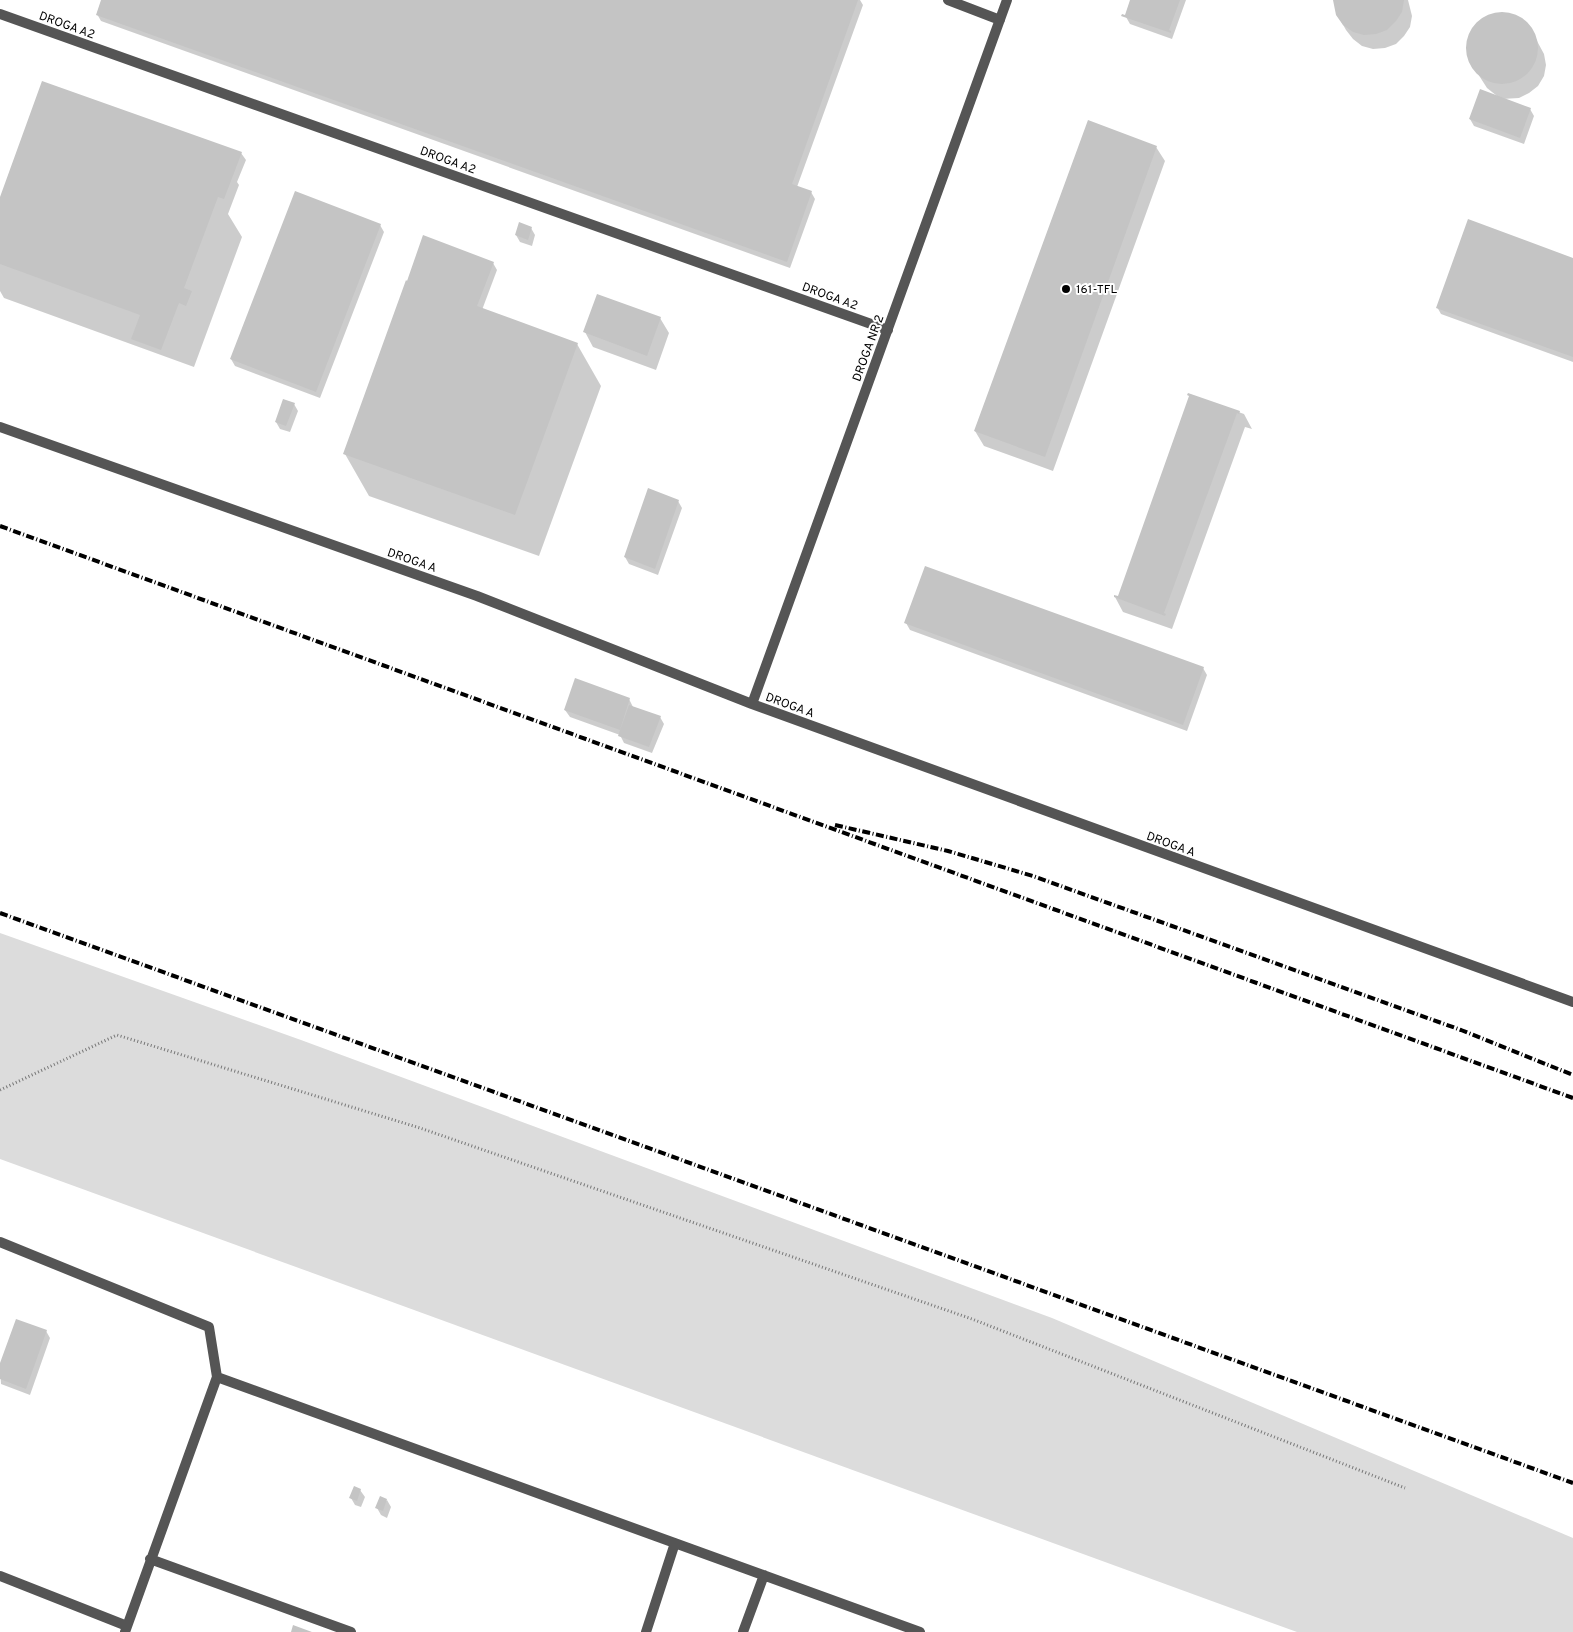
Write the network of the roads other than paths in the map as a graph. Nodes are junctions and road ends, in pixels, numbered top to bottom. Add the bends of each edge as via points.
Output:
1 (948, 0) edge
2 (1007, 0) edge
3 (0, 14) edge
4 (1000, 20) junction
5 (888, 330) junction
6 (0, 428) edge
7 (752, 704) junction
8 (1573, 1002) edge
9 (0, 1242) edge
10 (217, 1377) junction
11 (675, 1543) junction
12 (150, 1559) junction
13 (0, 1576) edge
14 (764, 1576) junction
15 (126, 1629) edge
16 (916, 1631) edge
17 (351, 1632) edge
18 (646, 1632) edge
19 (743, 1632) edge

1 - 4 lane
2 - 4 lane, DROGA NR 2
3 - 5 lane, DROGA A2
4 - 5 lane, DROGA NR 2
5 - 7 lane, DROGA NR 2
6 - 7 lane, DROGA A via 477,596
7 - 8 lane, DROGA A
9 - 10 lane via 209,1328
10 - 11 lane
10 - 12 lane
11 - 14 lane
11 - 18 lane
12 - 15 lane
12 - 17 lane
13 - 15 lane
14 - 16 lane
14 - 19 lane

